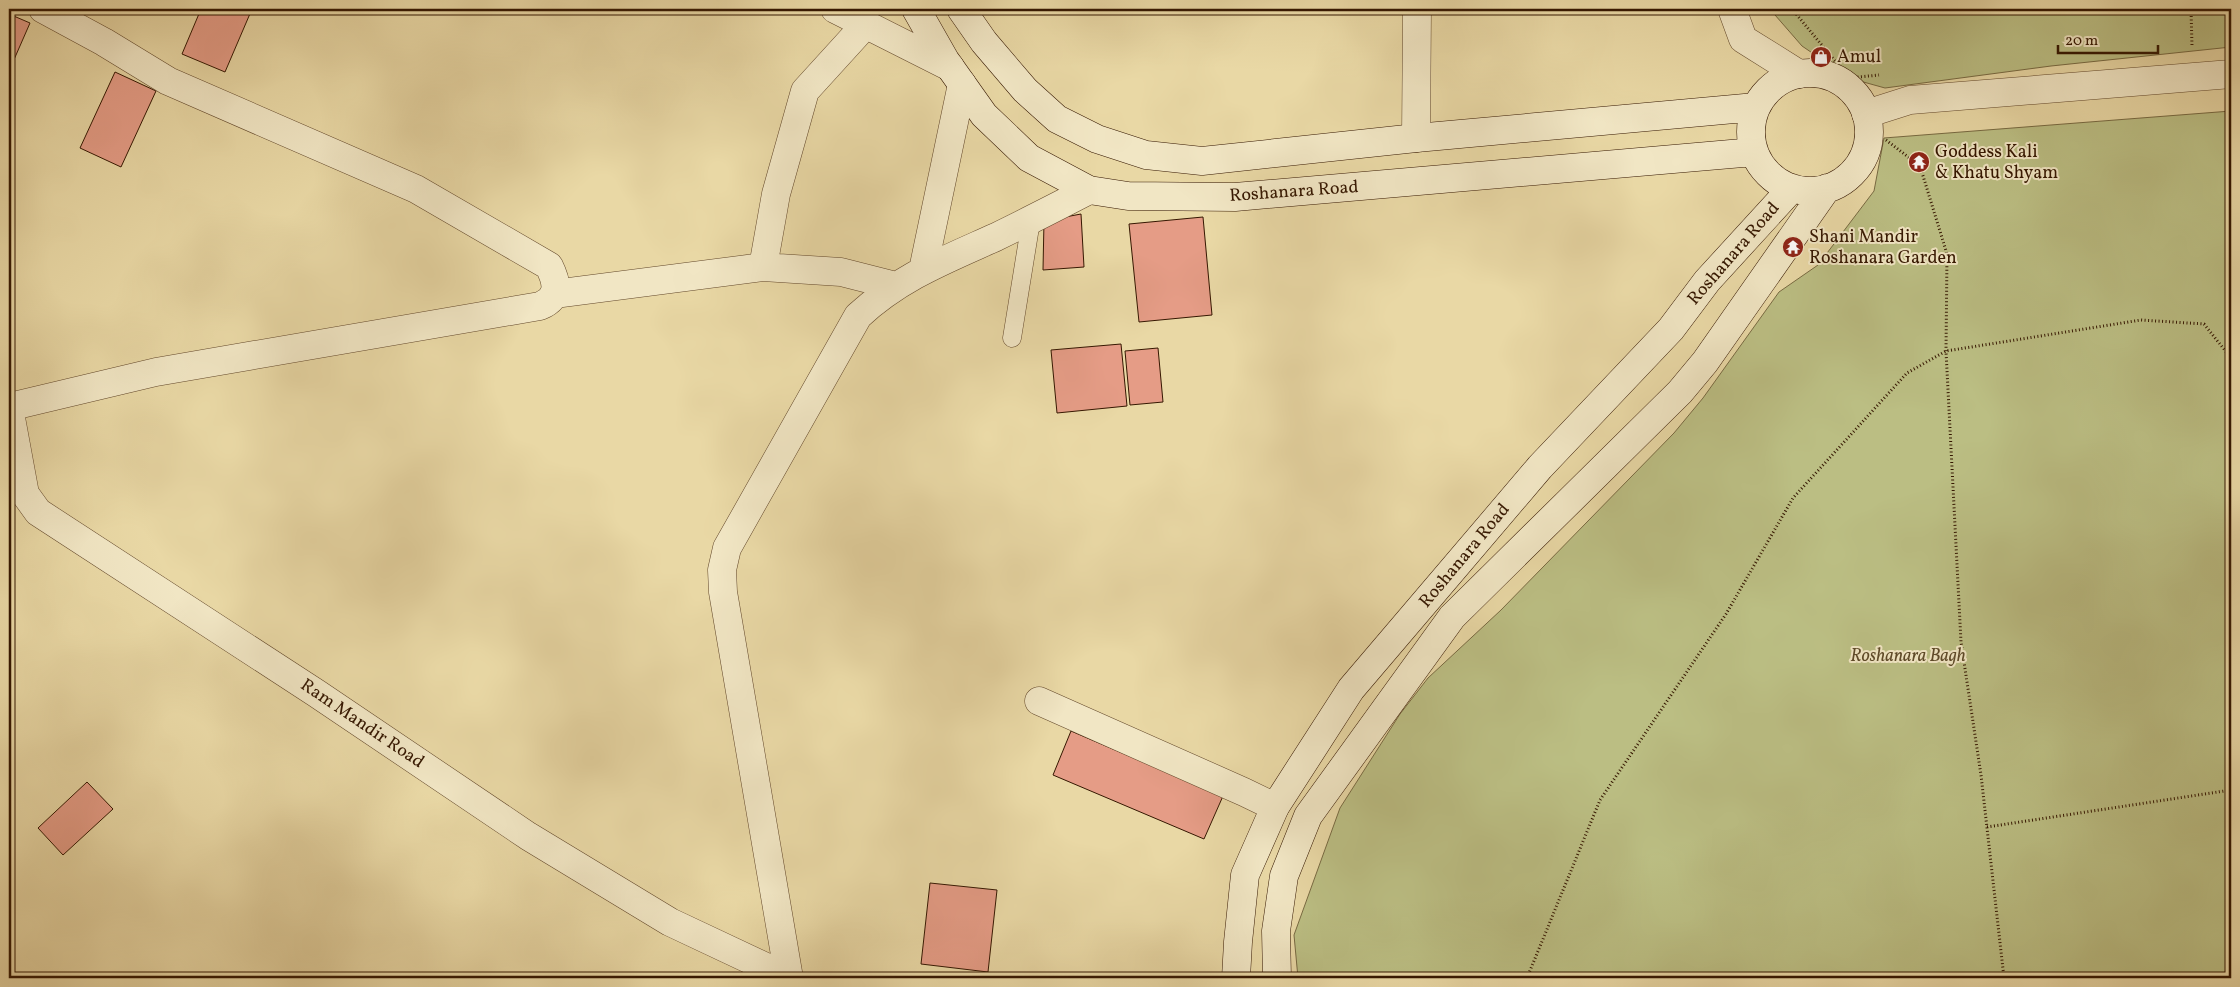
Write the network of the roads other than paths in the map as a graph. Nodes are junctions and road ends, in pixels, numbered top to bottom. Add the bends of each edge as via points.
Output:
1 (43, 9) edge
2 (835, 9) edge
3 (916, 9) edge
4 (961, 9) edge
5 (1417, 9) edge
6 (1732, 9) edge
7 (866, 24) junction
8 (1799, 74) junction
9 (2231, 74) edge
10 (956, 76) junction
11 (1756, 107) junction
12 (1867, 126) junction
13 (1416, 138) junction
14 (1754, 152) junction
15 (1792, 188) junction
16 (1827, 188) junction
17 (1088, 190) junction
18 (1031, 220) junction
19 (762, 267) junction
20 (923, 270) junction
21 (896, 286) junction
22 (554, 294) junction
23 (1012, 338) dead end
24 (9, 407) edge
25 (17, 488) edge
26 (1039, 701) dead end
27 (1275, 808) junction
28 (789, 978) edge
29 (1236, 978) edge
30 (1277, 978) edge

1 - 22 street via 168,81 416,190 549,266 557,282
2 - 7 street
3 - 10 street, Roshanara Road
4 - 13 street via 1025,90 1057,119 1097,139 1146,155 1202,161
5 - 13 street
6 - 8 street via 1743,40
7 - 10 street
7 - 19 street via 805,91 776,194
8 - 11 street via 1778,82
8 - 12 street via 1827,75 1844,84 1858,97
9 - 12 street via 1910,100
10 - 17 street, Roshanara Road via 984,115 1029,158
10 - 20 street
11 - 13 street
11 - 14 street via 1751,134
12 - 16 street via 1864,156 1852,173
14 - 15 street via 1769,174
14 - 17 street, Roshanara Road via 1235,197 1128,196
15 - 16 street
15 - 27 street, Roshanara Road via 1707,281 1672,329 1540,467 1351,689
16 - 30 street, Roshanara Road via 1705,362 1680,392 1452,617 1308,816 1284,876 1276,931
17 - 18 street
18 - 20 street
18 - 23 lane
19 - 21 street via 841,272
19 - 22 street
20 - 21 street
21 - 28 street via 858,316 844,338 727,548 722,570 723,592
22 - 24 street via 540,306 156,372
24 - 25 street, Ram Mandir Road
25 - 28 street, Ram Mandir Road via 38,512 528,836 670,922
26 - 27 street
27 - 29 street, Roshanara Road via 1245,876

